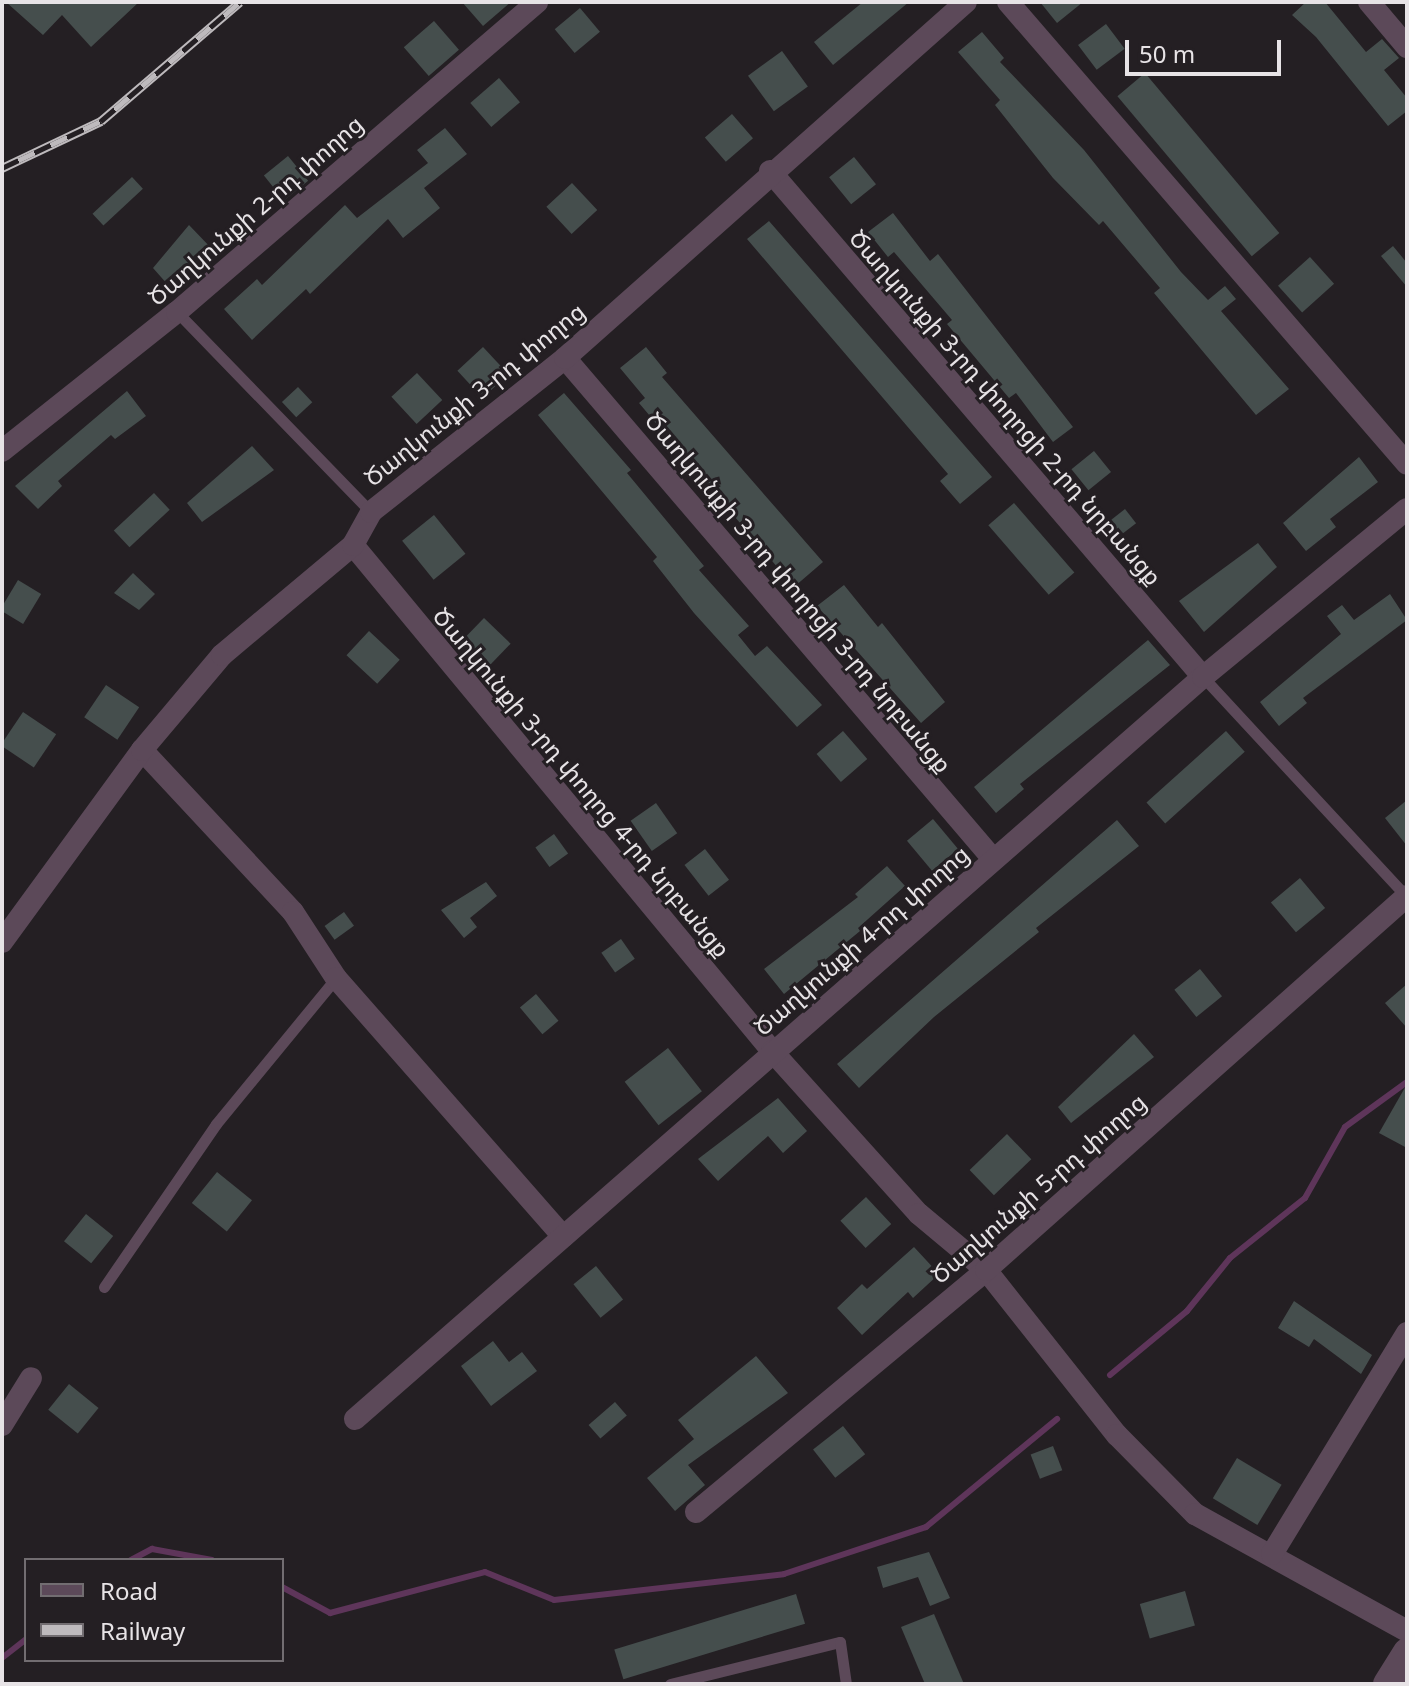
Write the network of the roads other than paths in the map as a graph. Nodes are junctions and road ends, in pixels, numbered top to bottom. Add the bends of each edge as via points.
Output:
1 (537, 2) edge
2 (966, 2) edge
3 (1008, 2) edge
4 (1369, 2) edge
5 (1407, 47) edge
6 (770, 171) junction
7 (177, 312) junction
8 (565, 358) junction
9 (2, 451) edge
10 (1407, 464) edge
11 (1407, 509) edge
12 (371, 512) junction
13 (353, 545) junction
14 (1203, 677) junction
15 (142, 750) junction
16 (993, 859) junction
17 (1407, 896) edge
18 (2, 942) edge
19 (336, 978) junction
20 (772, 1051) junction
21 (563, 1236) junction
22 (986, 1270) junction
23 (104, 1287) dead end
24 (1407, 1333) edge
25 (31, 1378) dead end
26 (355, 1419) dead end
27 (2, 1425) edge
28 (696, 1512) dead end
29 (1272, 1554) junction
30 (1407, 1631) edge
31 (1407, 1652) edge
32 (670, 1684) edge
33 (846, 1684) edge
34 (1387, 1684) edge

1 - 7 street, Ծաղկունքի 2-րդ փողոց
2 - 6 street, Ծաղկունքի 3-րդ փողոց
3 - 10 street
4 - 5 street
6 - 8 street, Ծաղկունքի 3-րդ փողոց
6 - 14 street, Ծաղկունքի 3-րդ փողոցի 2-րդ նրբանցք
7 - 9 street, Ծաղկունքի 2-րդ փողոց
7 - 12 lane
8 - 12 street, Ծաղկունքի 3-րդ փողոց
8 - 16 street, Ծաղկունքի 3-րդ փողոցի 3-րդ նրբանցք
11 - 14 street, Ծաղկունքի 4-րդ փողոց
12 - 13 street, Ծաղկունքի 3-րդ փողոց
13 - 15 street, Ծաղկունքի 3-րդ փողոց via 222,655
13 - 20 street, Ծաղկունքի 3-րդ փողոց 4-րդ նրբանցք
14 - 16 street, Ծաղկունքի 4-րդ փողոց
14 - 17 lane
15 - 18 street, Ծաղկունքի 3-րդ փողոց
15 - 19 street via 293,912
16 - 20 street, Ծաղկունքի 4-րդ փողոց
17 - 22 street, Ծաղկունքի 5-րդ փողոց
19 - 21 street
19 - 23 lane via 216,1124
20 - 21 street, Ծաղկունքի 4-րդ փողոց
20 - 22 street, Ծաղկունքի 3-րդ փողոց 4-րդ նրբանցք via 919,1214
21 - 26 street, Ծաղկունքի 4-րդ փողոց
22 - 28 street, Ծաղկունքի 5-րդ փողոց
22 - 29 street, Ծաղկունքի 3-րդ փողոց 4-րդ նրբանցք via 1117,1435 1195,1514
24 - 29 street
25 - 27 street
29 - 30 street, Ծաղկունքի 3-րդ փողոց 4-րդ նրբանցք
31 - 34 street
32 - 33 lane via 840,1642

